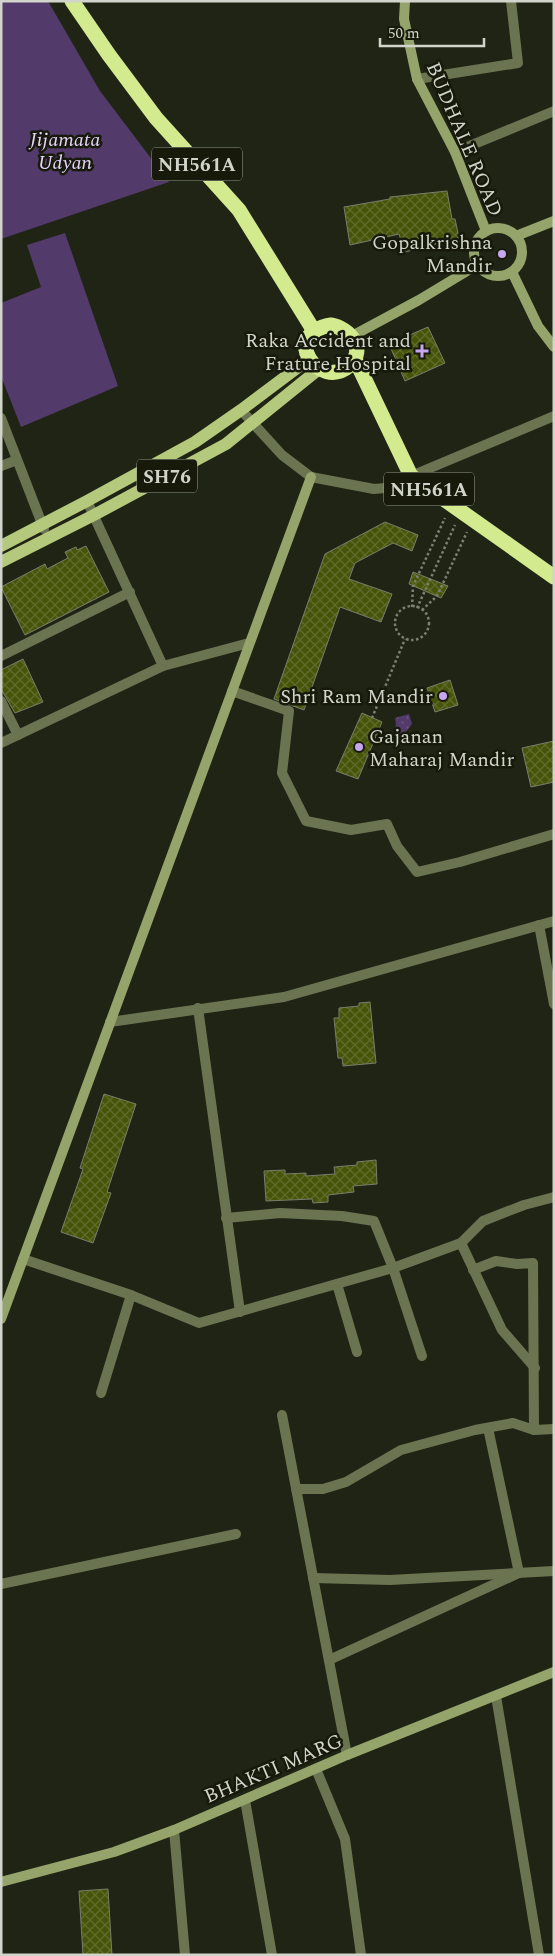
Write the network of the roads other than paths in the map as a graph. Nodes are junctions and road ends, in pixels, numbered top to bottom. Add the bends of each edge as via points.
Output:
1 (72, 1) edge
2 (404, 1) edge
3 (511, 1) edge
4 (417, 79) junction
5 (554, 111) edge
6 (454, 152) junction
7 (554, 221) edge
8 (486, 231) junction
9 (516, 236) junction
10 (477, 265) junction
11 (512, 272) junction
12 (314, 331) junction
13 (352, 336) junction
14 (554, 347) edge
15 (355, 359) junction
16 (314, 364) junction
17 (241, 410) junction
18 (554, 416) edge
19 (1, 418) edge
20 (252, 422) junction
21 (17, 460) junction
22 (1, 466) edge
23 (310, 476) junction
24 (411, 476) junction
25 (87, 501) junction
26 (94, 515) junction
27 (42, 525) junction
28 (47, 538) junction
29 (1, 546) edge
30 (1, 562) edge
31 (554, 577) edge
32 (130, 592) junction
33 (250, 643) junction
34 (1, 656) edge
35 (163, 666) junction
36 (232, 691) junction
37 (1, 701) edge
38 (18, 735) junction
39 (1, 743) edge
40 (554, 834) edge
41 (554, 921) edge
42 (538, 925) junction
43 (554, 1004) edge
44 (198, 1008) junction
45 (110, 1022) junction
46 (554, 1197) edge
47 (226, 1218) junction
48 (461, 1243) junction
49 (24, 1259) junction
50 (393, 1268) junction
51 (473, 1270) junction
52 (336, 1284) junction
53 (131, 1295) junction
54 (240, 1312) junction
55 (1, 1319) edge
56 (357, 1352) dead end
57 (422, 1356) dead end
58 (535, 1368) junction
59 (101, 1393) dead end
60 (282, 1415) dead end
61 (488, 1428) junction
62 (554, 1429) edge
63 (534, 1430) junction
64 (296, 1488) junction
65 (236, 1534) dead end
66 (554, 1571) edge
67 (519, 1573) junction
68 (313, 1578) junction
69 (1, 1584) edge
70 (329, 1660) junction
71 (554, 1672) edge
72 (496, 1696) junction
73 (347, 1755) junction
74 (316, 1769) junction
75 (245, 1800) junction
76 (174, 1830) junction
77 (1, 1882) edge
78 (186, 1955) edge
79 (272, 1955) edge
80 (361, 1955) edge
81 (540, 1955) edge

1 - 12 highway, NH561A via 156,118 239,210
2 - 4 street, BUDHALE ROAD via 404,19
3 - 4 street via 518,63
4 - 6 street, BUDHALE ROAD
5 - 6 street
6 - 8 street, BUDHALE ROAD
7 - 9 street
8 - 9 street via 502,228
8 - 10 street via 474,250
9 - 11 street via 521,259
10 - 11 street via 489,275
10 - 13 street
11 - 14 street via 538,326
12 - 13 highway via 331,325 346,330
12 - 16 highway via 304,348
13 - 15 highway, NH561A via 357,351
15 - 16 highway via 349,366 329,372
15 - 24 highway, NH561A
16 - 17 main road, SH76
16 - 20 main road, SH76
17 - 20 street
17 - 25 main road, SH76 via 194,442
18 - 24 street
19 - 21 street
20 - 23 street via 282,455
20 - 26 main road, SH76 via 204,457
21 - 22 street
21 - 27 street
23 - 24 street via 374,489 396,487
23 - 33 street
24 - 31 highway, NH561A
25 - 26 street
25 - 27 main road, SH76
26 - 28 main road, SH76
26 - 32 street
27 - 28 street
27 - 29 main road, SH76
28 - 30 main road, SH76
32 - 34 street
32 - 35 street
33 - 35 street
33 - 36 street
35 - 38 street
36 - 40 street via 289,711 282,773 306,821 351,830 387,824 397,846 417,872
36 - 45 street
37 - 38 street
38 - 39 street
41 - 42 street
42 - 43 street
42 - 44 street via 284,997
44 - 45 street
44 - 47 street
45 - 49 street
46 - 48 street via 483,1221
47 - 50 street via 280,1213 374,1221
47 - 54 street
48 - 50 street
48 - 51 street
49 - 53 street
49 - 55 street
50 - 52 street
50 - 57 street
51 - 58 street via 502,1330
51 - 58 street via 496,1261 534,1263
52 - 54 street
52 - 56 street
53 - 54 street via 199,1323
53 - 59 street
58 - 63 street
60 - 64 street
61 - 63 street via 513,1423
61 - 64 street via 401,1450 346,1482 323,1489
61 - 67 street
62 - 63 street
64 - 68 street
65 - 69 street
66 - 67 street
67 - 68 street via 390,1580
67 - 70 street
68 - 70 street
70 - 73 street
71 - 72 street, BHAKTI MARG
72 - 73 street, BHAKTI MARG
72 - 81 street
73 - 74 street, BHAKTI MARG
74 - 75 street, BHAKTI MARG
74 - 80 street via 345,1839
75 - 76 street, BHAKTI MARG
75 - 79 street
76 - 77 street, BHAKTI MARG via 114,1852
76 - 78 street

